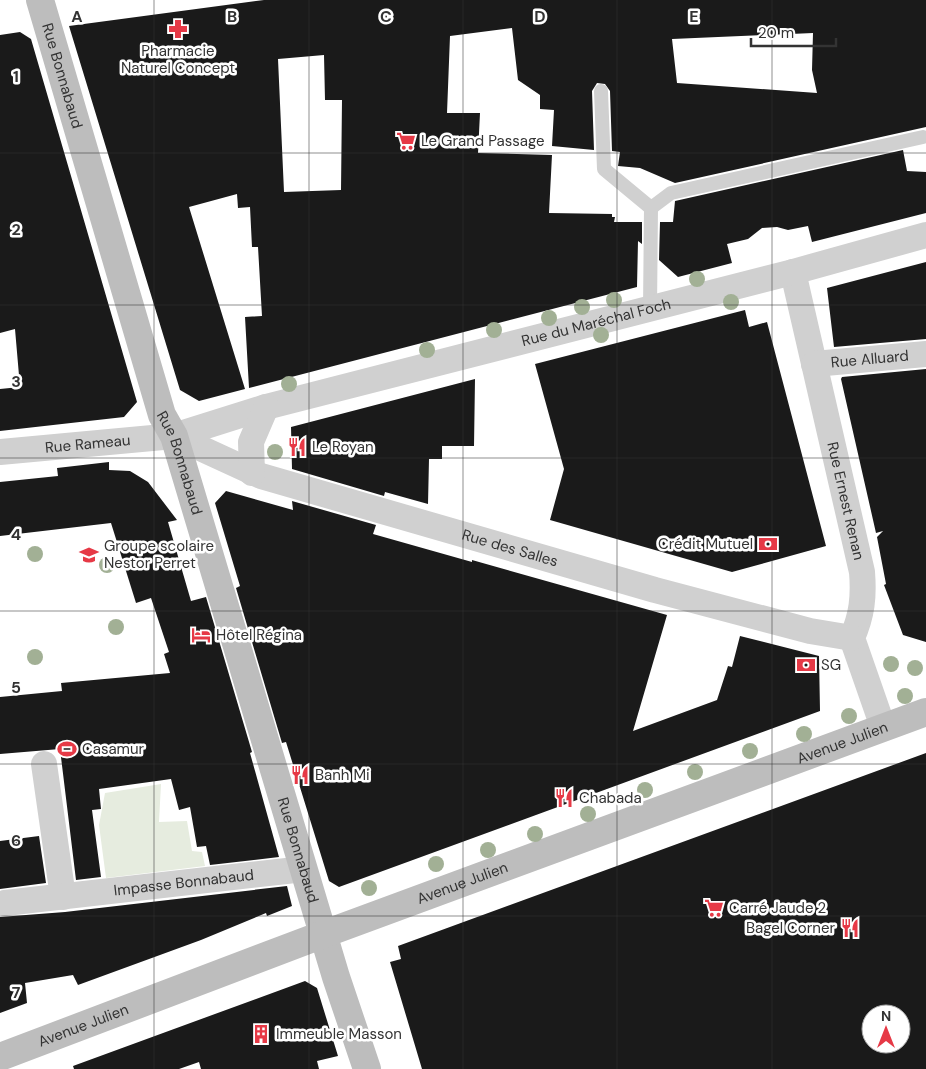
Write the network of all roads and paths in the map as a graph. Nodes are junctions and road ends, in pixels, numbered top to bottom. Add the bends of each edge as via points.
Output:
1 (40, 0) edge
2 (600, 91) dead end
3 (923, 137) dead end
4 (651, 208) junction
5 (926, 235) edge
6 (793, 272) junction
7 (650, 309) junction
8 (926, 354) edge
9 (814, 364) junction
10 (266, 407) junction
11 (174, 436) junction
12 (0, 452) edge
13 (252, 473) junction
14 (852, 638) junction
15 (926, 712) edge
16 (884, 727) junction
17 (44, 764) dead end
18 (304, 869) junction
19 (63, 897) junction
20 (5, 903) dead end
21 (324, 934) junction
22 (0, 1058) edge
23 (4, 1069) edge
24 (367, 1069) edge

1 - 11 main road, Rue Bonnabaud via 162,415
2 - 4 lane via 604,169
3 - 4 lane via 671,193
4 - 7 lane
5 - 6 street, Rue du Maréchal Foch
6 - 7 street, Rue du Maréchal Foch
6 - 9 street, Rue Ernest Renan
7 - 10 street, Rue du Maréchal Foch
8 - 9 street, Rue Alluard
9 - 14 street, Rue Ernest Renan via 862,572 864,601
10 - 11 street, Rue du Maréchal Foch
10 - 13 street via 251,442
11 - 12 street, Rue Rameau
11 - 13 street, Rue des Salles
11 - 18 main road, Rue Bonnabaud
13 - 14 street, Rue des Salles via 655,590 810,631
14 - 16 street
15 - 16 main road, Avenue Julien
16 - 21 main road, Avenue Julien
17 - 19 street
18 - 19 street, Impasse Bonnabaud
18 - 21 main road, Rue Bonnabaud
19 - 20 street, Impasse Bonnabaud
21 - 22 main road, Avenue Julien
21 - 24 main road, Rue Bonnabaud
22 - 23 street

